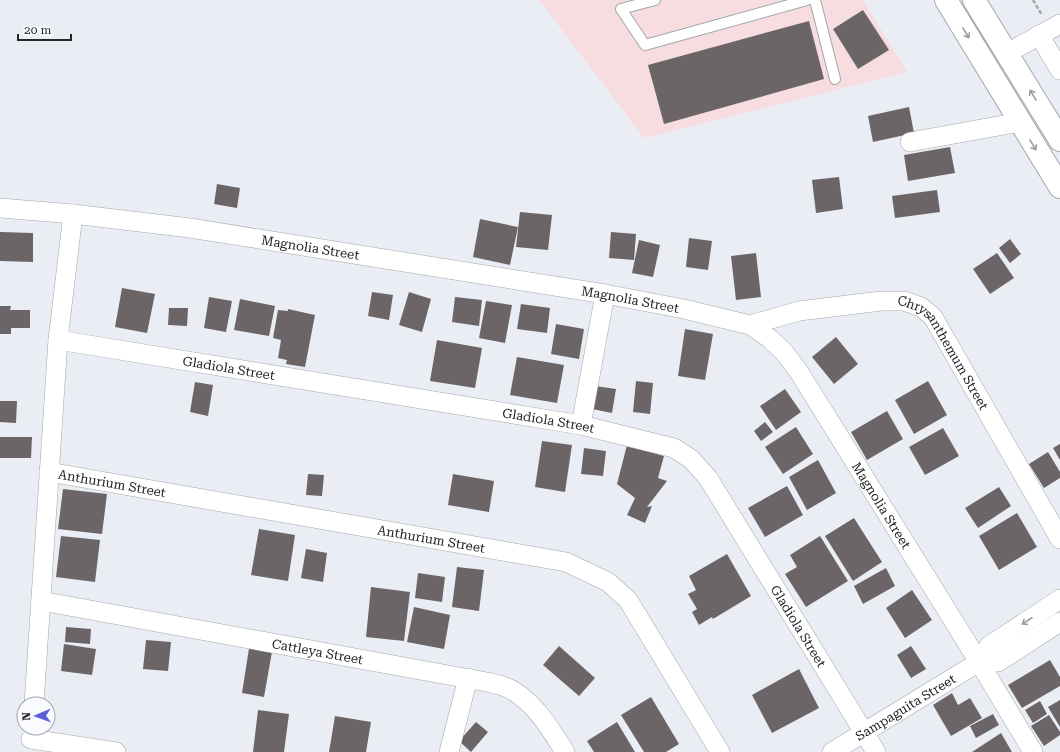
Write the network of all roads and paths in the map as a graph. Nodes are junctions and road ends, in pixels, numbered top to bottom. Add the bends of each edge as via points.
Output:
1 (655, 0) edge
2 (807, 0) edge
3 (815, 0) edge
4 (946, 0) edge
5 (974, 0) edge
6 (1060, 24) edge
7 (1039, 35) junction
8 (1007, 53) junction
9 (1060, 70) edge
10 (835, 79) dead end
11 (1020, 122) junction
12 (1060, 140) edge
13 (910, 142) dead end
14 (1060, 187) edge
15 (0, 208) edge
16 (73, 214) junction
17 (605, 294) junction
18 (750, 325) junction
19 (58, 340) junction
20 (582, 424) junction
21 (49, 472) junction
22 (1060, 539) edge
23 (1060, 599) edge
24 (41, 601) junction
25 (1060, 622) edge
26 (979, 662) junction
27 (468, 678) junction
28 (35, 696) edge
29 (864, 732) junction
30 (28, 740) edge
31 (116, 752) edge
32 (449, 752) edge
33 (565, 752) edge
34 (720, 752) edge
35 (832, 752) edge
36 (876, 752) edge
37 (1033, 752) edge

1 - 2 lane via 621,9 645,45
3 - 10 lane
4 -> 11 highway
5 - 8 highway
6 - 7 street
7 - 8 street
7 - 9 street
12 -> 8 highway
11 - 13 street
11 -> 14 highway
15 - 16 street, Magnolia Street
16 - 17 street, Magnolia Street via 197,229
16 - 19 street
17 - 18 street, Magnolia Street
17 - 20 street
18 - 22 street, Chrysanthemum Street via 799,311 881,301 904,301 921,307 933,317
18 - 26 street, Magnolia Street via 784,352 799,372
19 - 20 street, Gladiola Street
19 - 21 street
20 - 29 street, Gladiola Street via 674,448 691,459 708,478
21 - 24 street
21 - 34 street, Anthurium Street via 566,562 608,582 628,600
23 -> 26 street, Sampaguita Street via 989,646
24 - 27 street, Cattleya Street
24 - 28 street
25 - 26 street, Sampaguita Street via 998,662
26 - 29 street, Sampaguita Street
26 - 37 street, Magnolia Street
27 - 32 street
27 - 33 street, Cattleya Street via 492,682 514,691 549,726
29 - 35 street, Sampaguita Street
29 - 36 street, Gladiola Street
30 - 31 street

